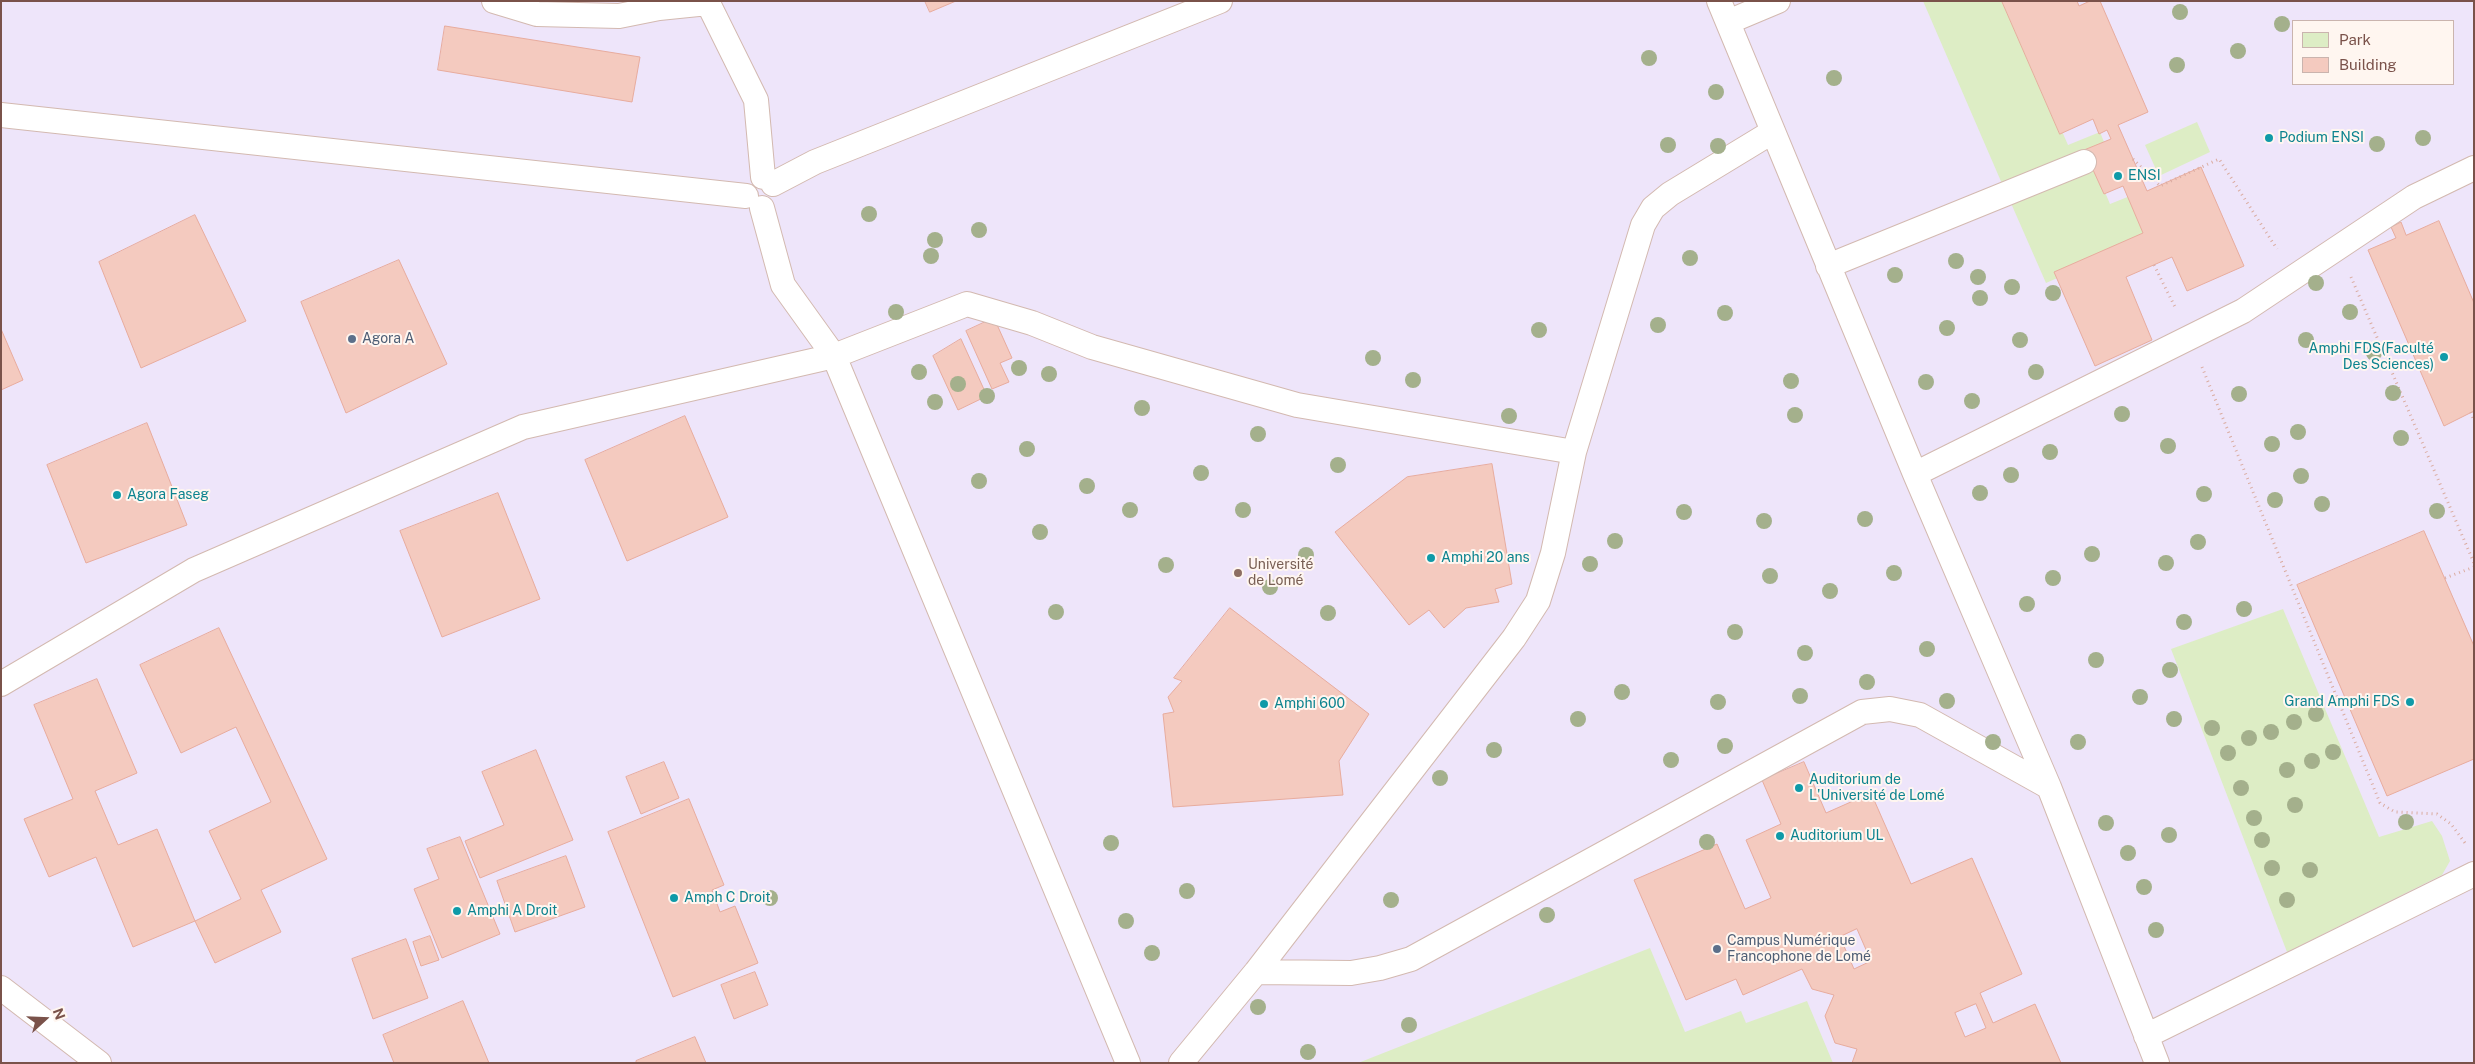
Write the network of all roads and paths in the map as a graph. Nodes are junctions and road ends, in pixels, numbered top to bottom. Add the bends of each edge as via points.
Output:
1 (494, 1) edge
2 (1220, 1) edge
3 (1778, 1) edge
4 (708, 2) edge
5 (1724, 12) edge
6 (1, 115) edge
7 (1772, 132) junction
8 (2133, 159) dead end
9 (2084, 162) dead end
10 (2474, 168) edge
11 (768, 181) junction
12 (754, 202) junction
13 (2338, 247) junction
14 (2154, 265) dead end
15 (1828, 266) junction
16 (2294, 276) junction
17 (2190, 339) junction
18 (834, 356) junction
19 (2471, 412) dead end
20 (2474, 421) edge
21 (1574, 452) junction
22 (1915, 474) junction
23 (2474, 565) edge
24 (2445, 578) dead end
25 (1, 684) edge
26 (2049, 787) junction
27 (2466, 844) dead end
28 (2474, 874) edge
29 (1256, 972) junction
30 (1, 988) edge
31 (2146, 1036) junction
32 (99, 1063) edge
33 (1128, 1063) edge
34 (1181, 1063) edge
35 (2157, 1063) edge

1 - 4 lane via 537,14 619,16
2 - 11 lane
3 - 5 lane
4 - 11 lane via 756,100
5 - 7 lane
6 - 12 lane
7 - 15 lane
7 - 21 lane via 1670,194 1653,208 1644,225
8 - 16 path via 2160,186 2219,160
9 - 15 lane
10 - 13 lane via 2414,197
11 - 12 lane via 753,180 746,187
12 - 18 lane via 783,285
13 - 16 lane
13 - 23 path
14 - 17 path
15 - 22 lane
16 - 17 lane via 2243,311
17 - 22 lane
17 - 27 path via 2380,802 2394,812 2437,814 2451,824
18 - 21 lane via 968,304 1032,323 1092,346 1296,405
18 - 25 lane via 523,427 194,570
18 - 33 lane
19 - 20 path
21 - 29 lane via 1553,552 1538,601 1514,638
22 - 26 lane
23 - 24 path
26 - 29 lane via 1920,715 1890,709 1862,712 1411,959 1351,973
26 - 31 lane
28 - 31 lane
29 - 34 lane
30 - 32 lane
31 - 35 lane

